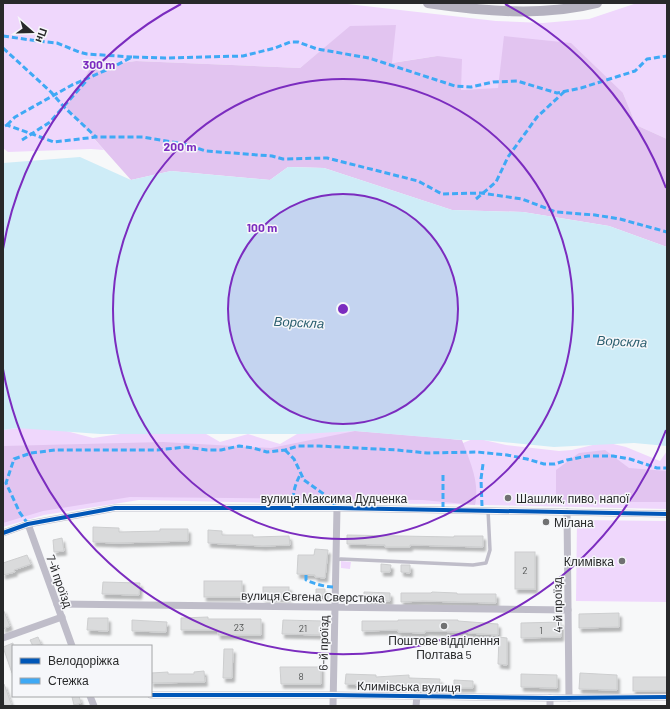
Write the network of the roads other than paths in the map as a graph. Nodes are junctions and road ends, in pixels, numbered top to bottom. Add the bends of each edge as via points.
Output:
1 (428, 3) edge
2 (597, 3) edge
3 (337, 508) junction
4 (488, 510) junction
5 (567, 512) junction
6 (667, 514) edge
7 (28, 524) junction
8 (3, 533) edge
9 (336, 560) junction
10 (57, 604) junction
11 (334, 607) junction
12 (568, 610) junction
13 (62, 617) junction
14 (3, 638) edge
15 (72, 645) edge
16 (152, 695) edge
17 (333, 695) junction
18 (417, 696) junction
19 (667, 697) edge
20 (550, 698) junction
21 (569, 698) junction
22 (333, 706) edge
23 (416, 706) edge
24 (550, 706) edge

1 - 2 main road via 520,12
3 - 4 street, вулиця Максима Дудченка
3 - 7 street, вулиця Максима Дудченка via 114,508
3 - 9 street, 6-й проїзд
4 - 5 street, вулиця Максима Дудченка
4 - 9 lane via 490,550 486,563 473,565
5 - 6 street, вулиця Максима Дудченка
5 - 12 street, 4-й проїзд
7 - 8 street, вулиця Максима Дудченка
7 - 10 street, 7-й проїзд
9 - 11 street, 6-й проїзд
10 - 11 street, вулиця Євгена Сверстюка
10 - 13 street, 7-й проїзд
11 - 12 street, вулиця Євгена Сверстюка
11 - 17 street, 6-й проїзд
12 - 21 street, 4-й проїзд
13 - 14 street
13 - 15 street, 7-й проїзд
16 - 17 street, Климівська вулиця
17 - 18 street, Климівська вулиця
17 - 22 street, 6-й проїзд
18 - 20 street, Климівська вулиця
18 - 23 street
19 - 21 street, Климівська вулиця
20 - 21 street, Климівська вулиця
20 - 24 street

